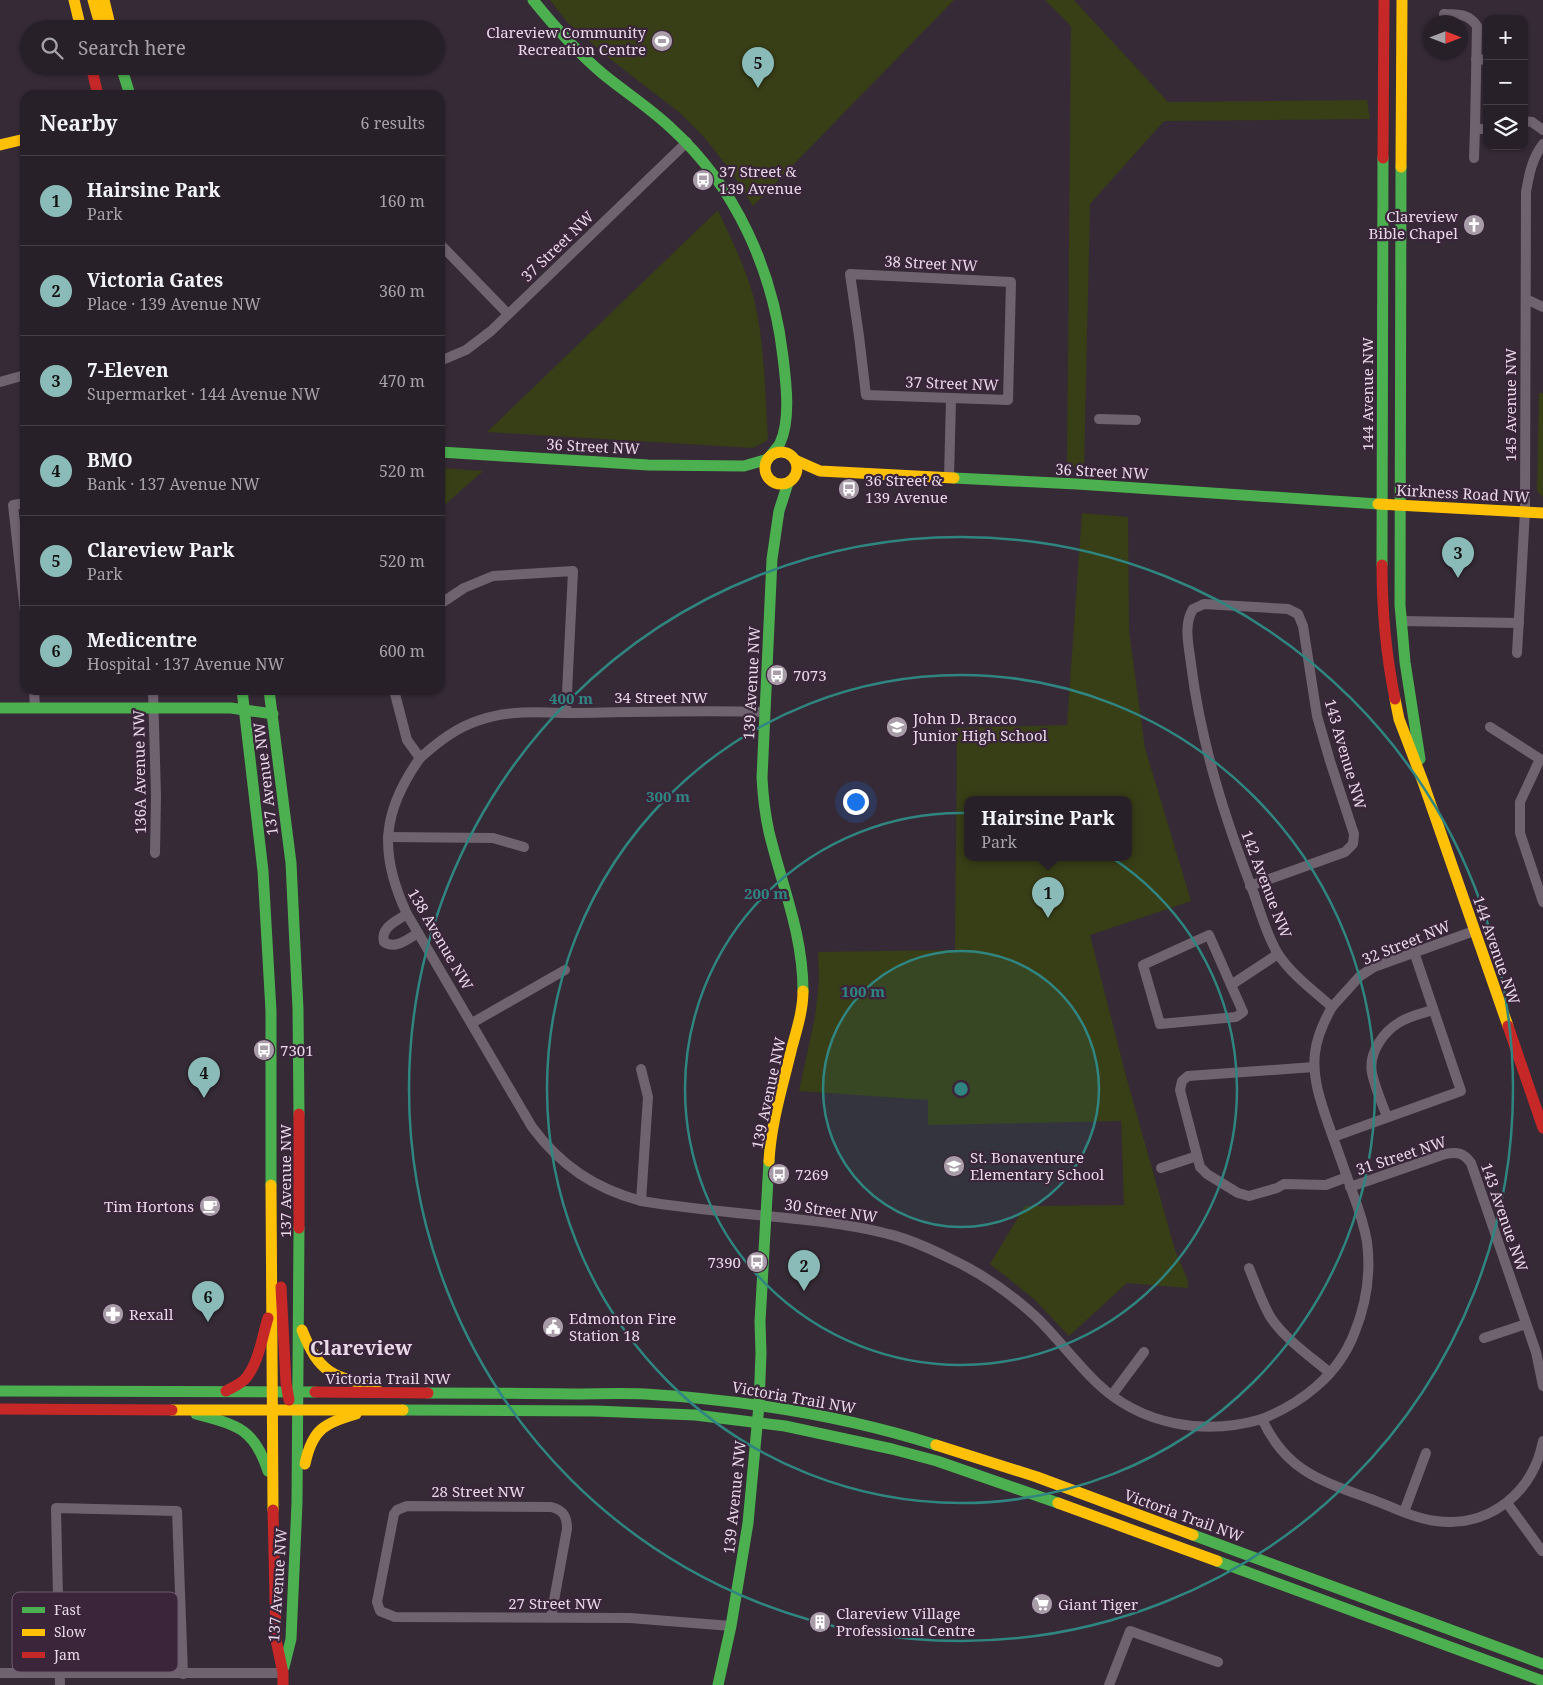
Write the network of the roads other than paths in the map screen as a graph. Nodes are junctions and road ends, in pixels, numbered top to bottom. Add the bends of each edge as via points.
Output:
1 (74, 0) edge
2 (93, 0) edge
3 (104, 0) edge
4 (533, 0) edge
5 (1384, 0) edge
6 (1402, 0) edge
7 (1444, 14) dead end
8 (79, 20) edge
9 (99, 20) edge
10 (109, 20) edge
11 (1477, 26) junction
12 (1483, 32) edge
13 (1482, 60) edge
14 (93, 75) edge
15 (124, 75) edge
16 (97, 90) edge
17 (128, 90) edge
18 (1476, 96) junction
19 (1483, 98) edge
20 (1528, 121) edge
21 (1483, 129) edge
22 (1475, 130) junction
23 (1543, 130) edge
24 (20, 140) edge
25 (687, 142) junction
26 (1543, 144) edge
27 (0, 145) edge
28 (1474, 158) dead end
29 (445, 249) edge
30 (1526, 299) junction
31 (1543, 307) edge
32 (508, 314) junction
33 (445, 359) edge
34 (20, 376) edge
35 (0, 382) edge
36 (866, 395) joint
37 (951, 399) junction
38 (1008, 400) joint
39 (1099, 418) dead end
40 (1136, 420) dead end
41 (783, 428) junction
42 (445, 452) edge
43 (770, 457) junction
44 (793, 458) junction
45 (744, 466) junction
46 (820, 471) junction
47 (767, 476) junction
48 (949, 478) junction
49 (790, 482) junction
50 (20, 504) edge
51 (1382, 505) junction
52 (1400, 505) junction
53 (779, 511) junction
54 (1525, 511) junction
55 (1543, 512) edge
56 (20, 563) edge
57 (445, 601) edge
58 (1193, 609) joint
59 (1401, 621) junction
60 (1519, 623) junction
61 (1517, 653) dead end
62 (35, 695) edge
63 (153, 695) edge
64 (243, 695) edge
65 (270, 695) edge
66 (395, 695) edge
67 (0, 708) edge
68 (36, 708) junction
69 (244, 708) junction
70 (153, 709) junction
71 (764, 712) junction
72 (566, 713) junction
73 (273, 714) junction
74 (1490, 727) dead end
75 (420, 758) junction
76 (1541, 758) edge
77 (1423, 782) junction
78 (388, 837) junction
79 (524, 847) dead end
80 (155, 853) dead end
81 (1540, 885) edge
82 (1250, 886) junction
83 (1543, 902) edge
84 (407, 914) junction
85 (1474, 931) junction
86 (418, 933) junction
87 (1414, 952) junction
88 (1278, 954) junction
89 (565, 970) dead end
90 (1231, 985) junction
91 (1332, 1007) junction
92 (1433, 1010) junction
93 (472, 1023) junction
94 (1314, 1067) junction
95 (641, 1070) dead end
96 (1387, 1117) junction
97 (1543, 1128) edge
98 (1333, 1137) junction
99 (554, 1153) joint
100 (1460, 1153) joint
101 (1198, 1156) junction
102 (1161, 1168) dead end
103 (1349, 1182) junction
104 (273, 1194) junction
105 (641, 1201) junction
106 (766, 1216) junction
107 (1249, 1268) dead end
108 (272, 1303) junction
109 (299, 1321) junction
110 (1526, 1324) junction
111 (1484, 1338) dead end
112 (1144, 1352) dead end
113 (1330, 1373) junction
114 (1543, 1386) edge
115 (0, 1391) edge
116 (224, 1392) junction
117 (271, 1392) junction
118 (299, 1392) junction
119 (406, 1392) junction
120 (287, 1393) junction
121 (1112, 1395) junction
122 (759, 1405) junction
123 (0, 1409) edge
124 (299, 1409) junction
125 (371, 1409) junction
126 (181, 1410) junction
127 (271, 1410) junction
128 (1262, 1419) junction
129 (757, 1422) junction
130 (1543, 1441) edge
131 (1426, 1453) dead end
132 (272, 1486) junction
133 (297, 1503) junction
134 (1507, 1503) junction
135 (1404, 1512) junction
136 (1542, 1551) dead end
137 (58, 1592) edge
138 (380, 1611) joint
139 (552, 1617) junction
140 (731, 1626) junction
141 (1521, 1656) junction
142 (1543, 1658) edge
143 (1218, 1662) dead end
144 (1543, 1664) edge
145 (1516, 1671) junction
146 (0, 1673) edge
147 (60, 1673) junction
148 (283, 1673) junction
149 (183, 1674) junction
150 (1543, 1681) edge
151 (60, 1685) edge
152 (283, 1685) edge
153 (718, 1685) edge
154 (1109, 1685) edge
155 (1538, 1685) edge

1 - 8 main road
2 - 9 main road
3 - 10 main road
4 - 25 main road via 594,66
5 - 51 main road, 144 Avenue NW
6 - 52 main road, 144 Avenue NW
7 - 11 street via 1466,16
11 - 12 street
11 - 13 street
13 - 18 street
14 - 16 main road
15 - 17 main road
18 - 19 street
18 - 22 street
20 - 23 street
21 - 22 street
22 - 28 street
24 - 27 main road
25 - 32 street, 37 Street NW
25 - 41 main road via 731,199 762,263 775,307 784,362
26 - 30 street, 145 Avenue NW via 1531,166 1526,192
29 - 32 street
30 - 31 street
30 - 54 street, 145 Avenue NW
32 - 33 street, 37 Street NW via 471,347
34 - 35 street
36 - 37 street, 37 Street NW
36 - 38 street, 38 Street NW via 850,274 1011,282
37 - 38 street, 37 Street NW
37 - 48 street
39 - 40 street
41 - 43 main road via 779,444
41 - 44 main road
42 - 45 main road, 36 Street NW
43 - 44 main road via 782,452
43 - 45 main road, 36 Street NW
43 - 47 main road via 765,469
44 - 46 main road, 36 Street NW
44 - 49 main road via 796,471
45 - 47 main road, 36 Street NW
46 - 48 main road, 36 Street NW
46 - 49 main road, 36 Street NW
47 - 49 main road via 777,484
47 - 53 main road, 139 Avenue NW
48 - 51 main road, 36 Street NW
49 - 53 main road, 139 Avenue NW
50 - 56 street via 14,505
51 - 52 main road, Kirkness Road NW
51 - 77 main road, 144 Avenue NW via 1382,597 1389,668 1399,719
52 - 54 main road, Kirkness Road NW
52 - 59 main road, 144 Avenue NW
53 - 71 main road, 139 Avenue NW via 772,559
54 - 55 main road, Kirkness Road NW
54 - 60 street, 145 Avenue NW
57 - 72 street via 464,588 493,576 572,571
58 - 82 street, 142 Avenue NW via 1188,628 1200,723 1221,805
58 - 82 street, 143 Avenue NW via 1211,604 1288,609 1298,614 1303,626 1317,716 1353,829 1353,844 1345,852
59 - 60 street
59 - 77 main road, 144 Avenue NW
60 - 61 street, 145 Avenue NW
62 - 68 street
63 - 70 street, 136A Avenue NW
64 - 69 main road, 137 Avenue NW
65 - 73 main road, 137 Avenue NW
66 - 75 street via 407,740
67 - 68 main road
68 - 70 main road
69 - 70 main road
69 - 73 main road
69 - 104 main road, 137 Avenue NW via 263,871 271,1011
70 - 80 street, 136A Avenue NW
71 - 72 street, 34 Street NW
71 - 106 main road, 139 Avenue NW via 762,778 766,818 799,939 804,983 799,1021 771,1136
72 - 75 street, 34 Street NW via 507,714 481,719 451,734
73 - 109 main road, 137 Avenue NW via 290,863 298,1009
74 - 76 street
75 - 78 street, 138 Avenue NW via 397,797
76 - 81 street via 1520,802 1520,833
77 - 85 main road, 144 Avenue NW
78 - 79 street via 493,838
78 - 84 street, 138 Avenue NW via 394,885
81 - 83 street
82 - 88 street, 142 Avenue NW
84 - 86 street, 138 Avenue NW
84 - 86 street via 386,928 384,942 394,945
85 - 87 street, 32 Street NW
85 - 97 main road, 144 Avenue NW
86 - 93 street, 138 Avenue NW
87 - 91 street, 32 Street NW via 1367,972
87 - 92 street
88 - 90 street
88 - 91 street, 142 Avenue NW
89 - 93 street
90 - 90 street via 1209,935 1143,965 1160,1024 1236,1017 1243,1012
91 - 94 street via 1317,1040
92 - 96 street via 1401,1021 1391,1028 1374,1051 1372,1072
92 - 96 street via 1461,1090
93 - 99 street, 138 Avenue NW via 532,1127
94 - 98 street via 1318,1093
94 - 101 street, 31 Street NW via 1188,1076 1182,1081 1180,1090
95 - 105 street via 648,1097
96 - 98 street
98 - 103 street
99 - 105 street, 30 Street NW via 592,1182
100 - 103 street, 31 Street NW via 1445,1154
100 - 110 street, 143 Avenue NW via 1470,1163
101 - 102 street
101 - 103 street, 31 Street NW via 1200,1167 1207,1174 1249,1196 1284,1184
103 - 113 street via 1367,1241 1368,1281 1352,1340
104 - 108 main road, 137 Avenue NW
104 - 120 main road
105 - 106 street, 30 Street NW
106 - 121 street, 30 Street NW via 868,1229 905,1239 954,1260 994,1284 1035,1316
106 - 122 main road, 139 Avenue NW
107 - 113 street via 1277,1326
108 - 116 main road via 248,1377
108 - 117 main road, 137 Avenue NW
109 - 118 main road, 137 Avenue NW
109 - 119 main road via 318,1364 327,1372 345,1380
110 - 111 street
110 - 114 street, 143 Avenue NW
112 - 121 street
113 - 128 street via 1300,1401
115 - 116 main road, Victoria Trail NW
116 - 117 main road, Victoria Trail NW
117 - 120 main road, Victoria Trail NW
117 - 127 main road, 137 Avenue NW
118 - 119 main road, Victoria Trail NW
118 - 120 main road, Victoria Trail NW
118 - 124 main road, 137 Avenue NW
119 - 122 main road, Victoria Trail NW via 642,1394
120 - 124 main road via 288,1399
121 - 128 street, 30 Street NW via 1137,1411 1180,1425 1222,1427
122 - 129 main road, 139 Avenue NW
122 - 141 main road, Victoria Trail NW via 864,1424 1037,1477
123 - 126 main road, Victoria Trail NW
124 - 125 main road, Victoria Trail NW
124 - 127 main road, Victoria Trail NW
124 - 133 main road, 137 Avenue NW
125 - 129 main road, Victoria Trail NW via 649,1412
125 - 133 main road via 325,1424 314,1436 308,1448
126 - 127 main road, Victoria Trail NW
126 - 132 main road via 226,1422 246,1432 262,1454
127 - 132 main road, 137 Avenue NW
128 - 135 street via 1279,1448 1308,1474
129 - 140 main road, 139 Avenue NW via 748,1523
129 - 145 main road, Victoria Trail NW via 937,1461 1031,1492
130 - 134 street via 1528,1478
131 - 135 street
132 - 148 main road, 137 Avenue NW via 276,1640
133 - 148 main road, 137 Avenue NW via 291,1639
134 - 135 street via 1481,1516 1449,1522
134 - 136 street
137 - 149 street via 56,1508 177,1511
138 - 139 street, 27 Street NW via 395,1617
138 - 139 street, 28 Street NW via 378,1595 394,1514 398,1510 407,1506 551,1507 564,1512 567,1523
139 - 140 street, 27 Street NW via 657,1619
140 - 153 main road, 139 Avenue NW
141 - 142 main road
141 - 144 main road, Victoria Trail NW
143 - 154 street via 1130,1631
145 - 150 main road, Victoria Trail NW
145 - 155 main road
146 - 147 street
147 - 149 street
147 - 151 street
148 - 149 street
148 - 152 main road, 137 Avenue NW

